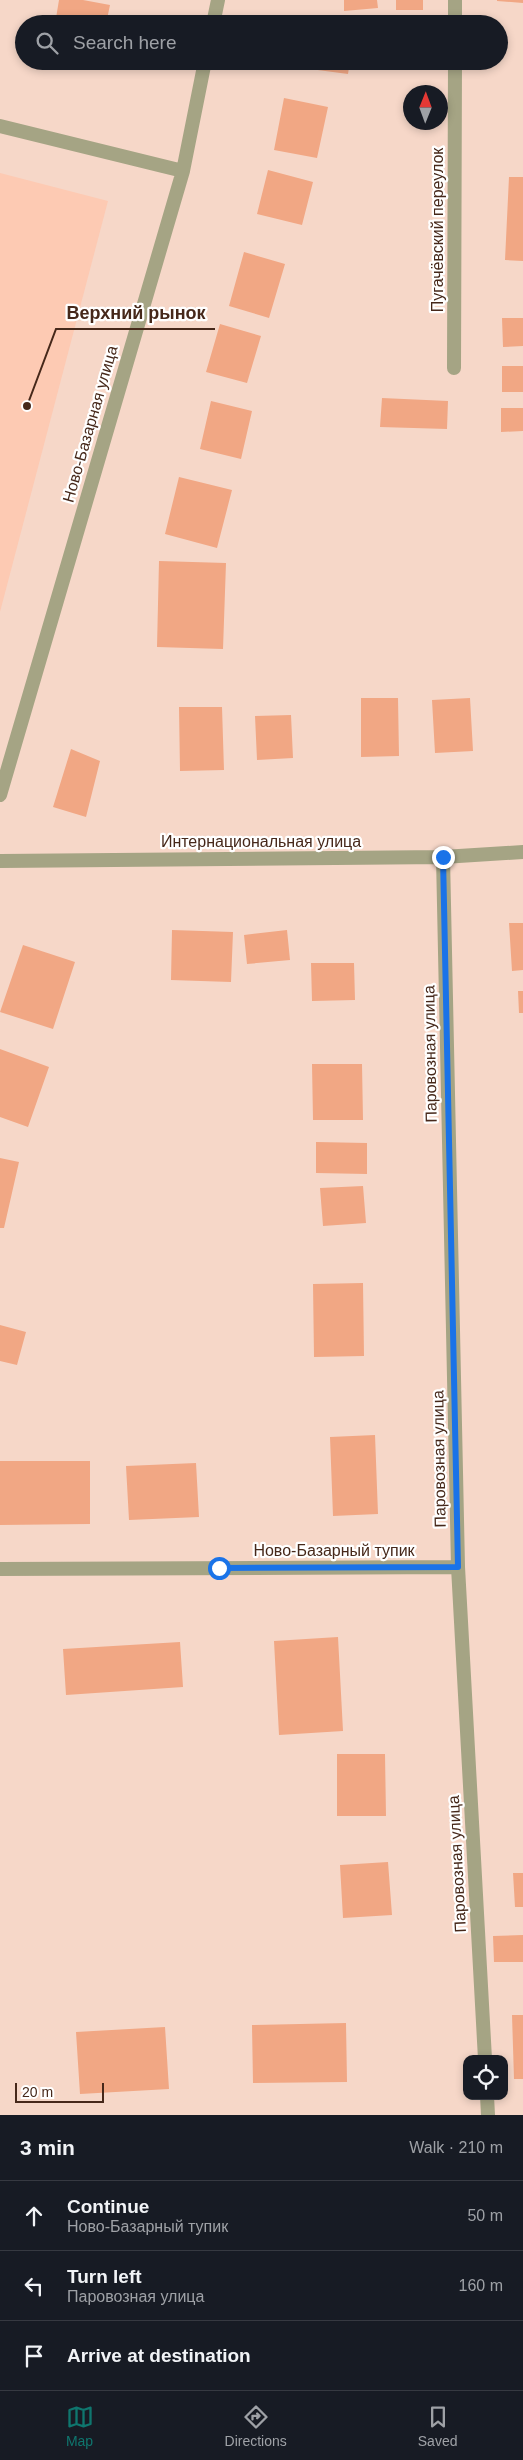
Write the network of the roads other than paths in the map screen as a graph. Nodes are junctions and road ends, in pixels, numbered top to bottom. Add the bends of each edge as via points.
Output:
1 (218, 0) edge
2 (455, 0) edge
3 (215, 15) edge
4 (455, 15) edge
5 (203, 70) edge
6 (455, 70) edge
7 (0, 126) edge
8 (183, 171) junction
9 (454, 368) dead end
10 (0, 795) edge
11 (523, 852) edge
12 (443, 857) junction
13 (0, 861) edge
14 (458, 1567) junction
15 (0, 1568) edge
16 (485, 2055) edge
17 (487, 2100) edge
18 (488, 2115) edge

1 - 3 street
2 - 4 street
5 - 8 street, Ново-Базарная улица
6 - 9 street, Пугачёвский переулок
7 - 8 street
8 - 10 street, Ново-Базарная улица
11 - 12 street, Интернациональная улица
12 - 13 street, Интернациональная улица
12 - 14 street, Паровозная улица
14 - 15 street, Ново-Базарный тупик
14 - 16 street, Паровозная улица
17 - 18 street

